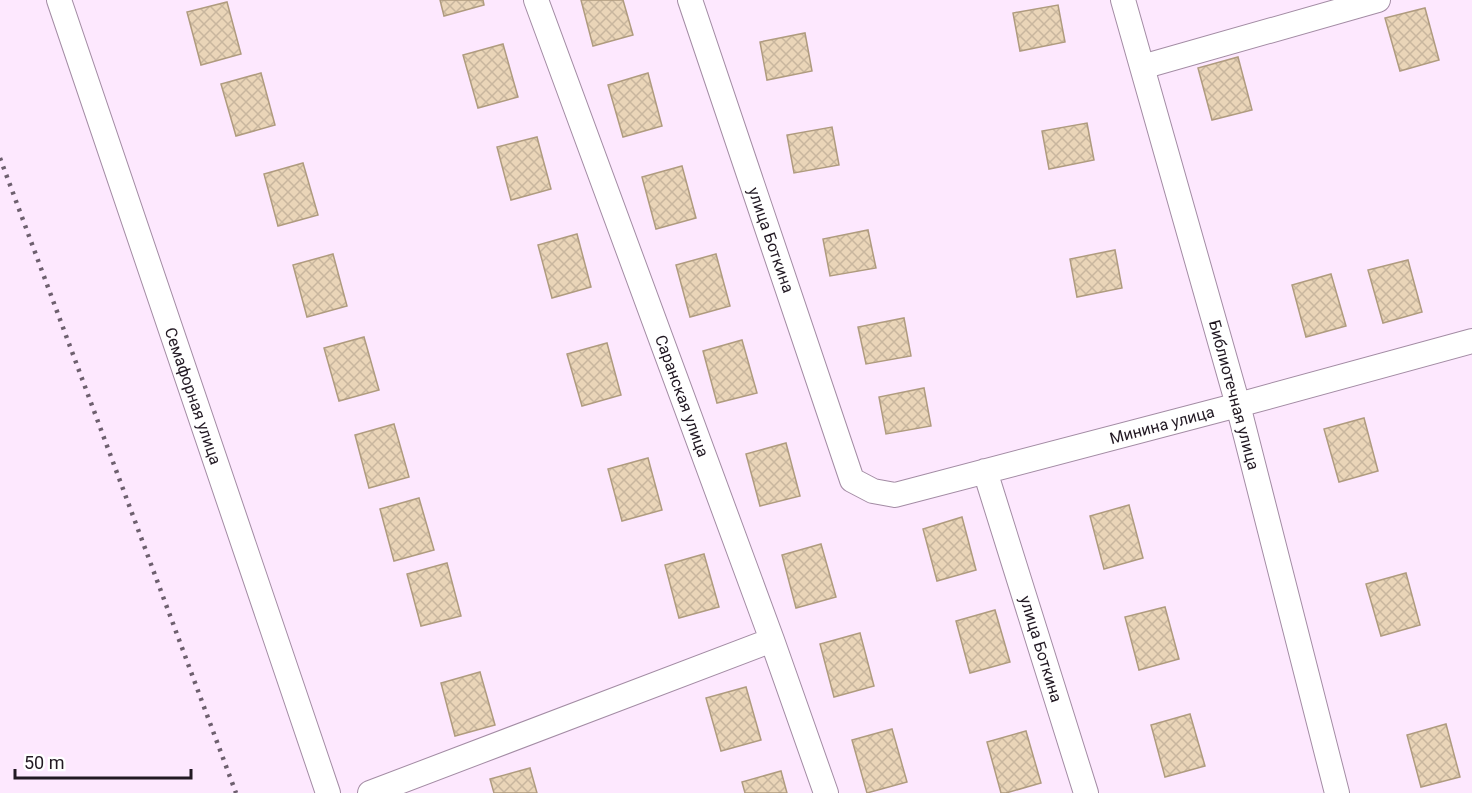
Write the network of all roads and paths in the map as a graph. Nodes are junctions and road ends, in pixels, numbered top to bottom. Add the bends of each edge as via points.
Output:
1 (59, 0) edge
2 (536, 0) edge
3 (690, 0) edge
4 (1123, 0) edge
5 (1378, 0) edge
6 (1142, 67) junction
7 (1472, 341) edge
8 (1238, 405) junction
9 (985, 471) junction
10 (852, 480) joint
11 (772, 640) junction
12 (328, 793) edge
13 (370, 793) edge
14 (826, 793) edge
15 (1086, 793) edge
16 (1337, 793) edge

1 - 12 street, Семафорная улица
2 - 11 street, Саранская улица
3 - 10 street, улица Боткина
4 - 6 street, Библиотечная улица
5 - 6 street
6 - 8 street, Библиотечная улица
7 - 8 street, Минина улица
8 - 9 street, Минина улица
8 - 16 street, Библиотечная улица
9 - 10 street, Минина улица via 895,495 873,491
9 - 15 street, улица Боткина
11 - 13 street
11 - 14 street, Саранская улица

